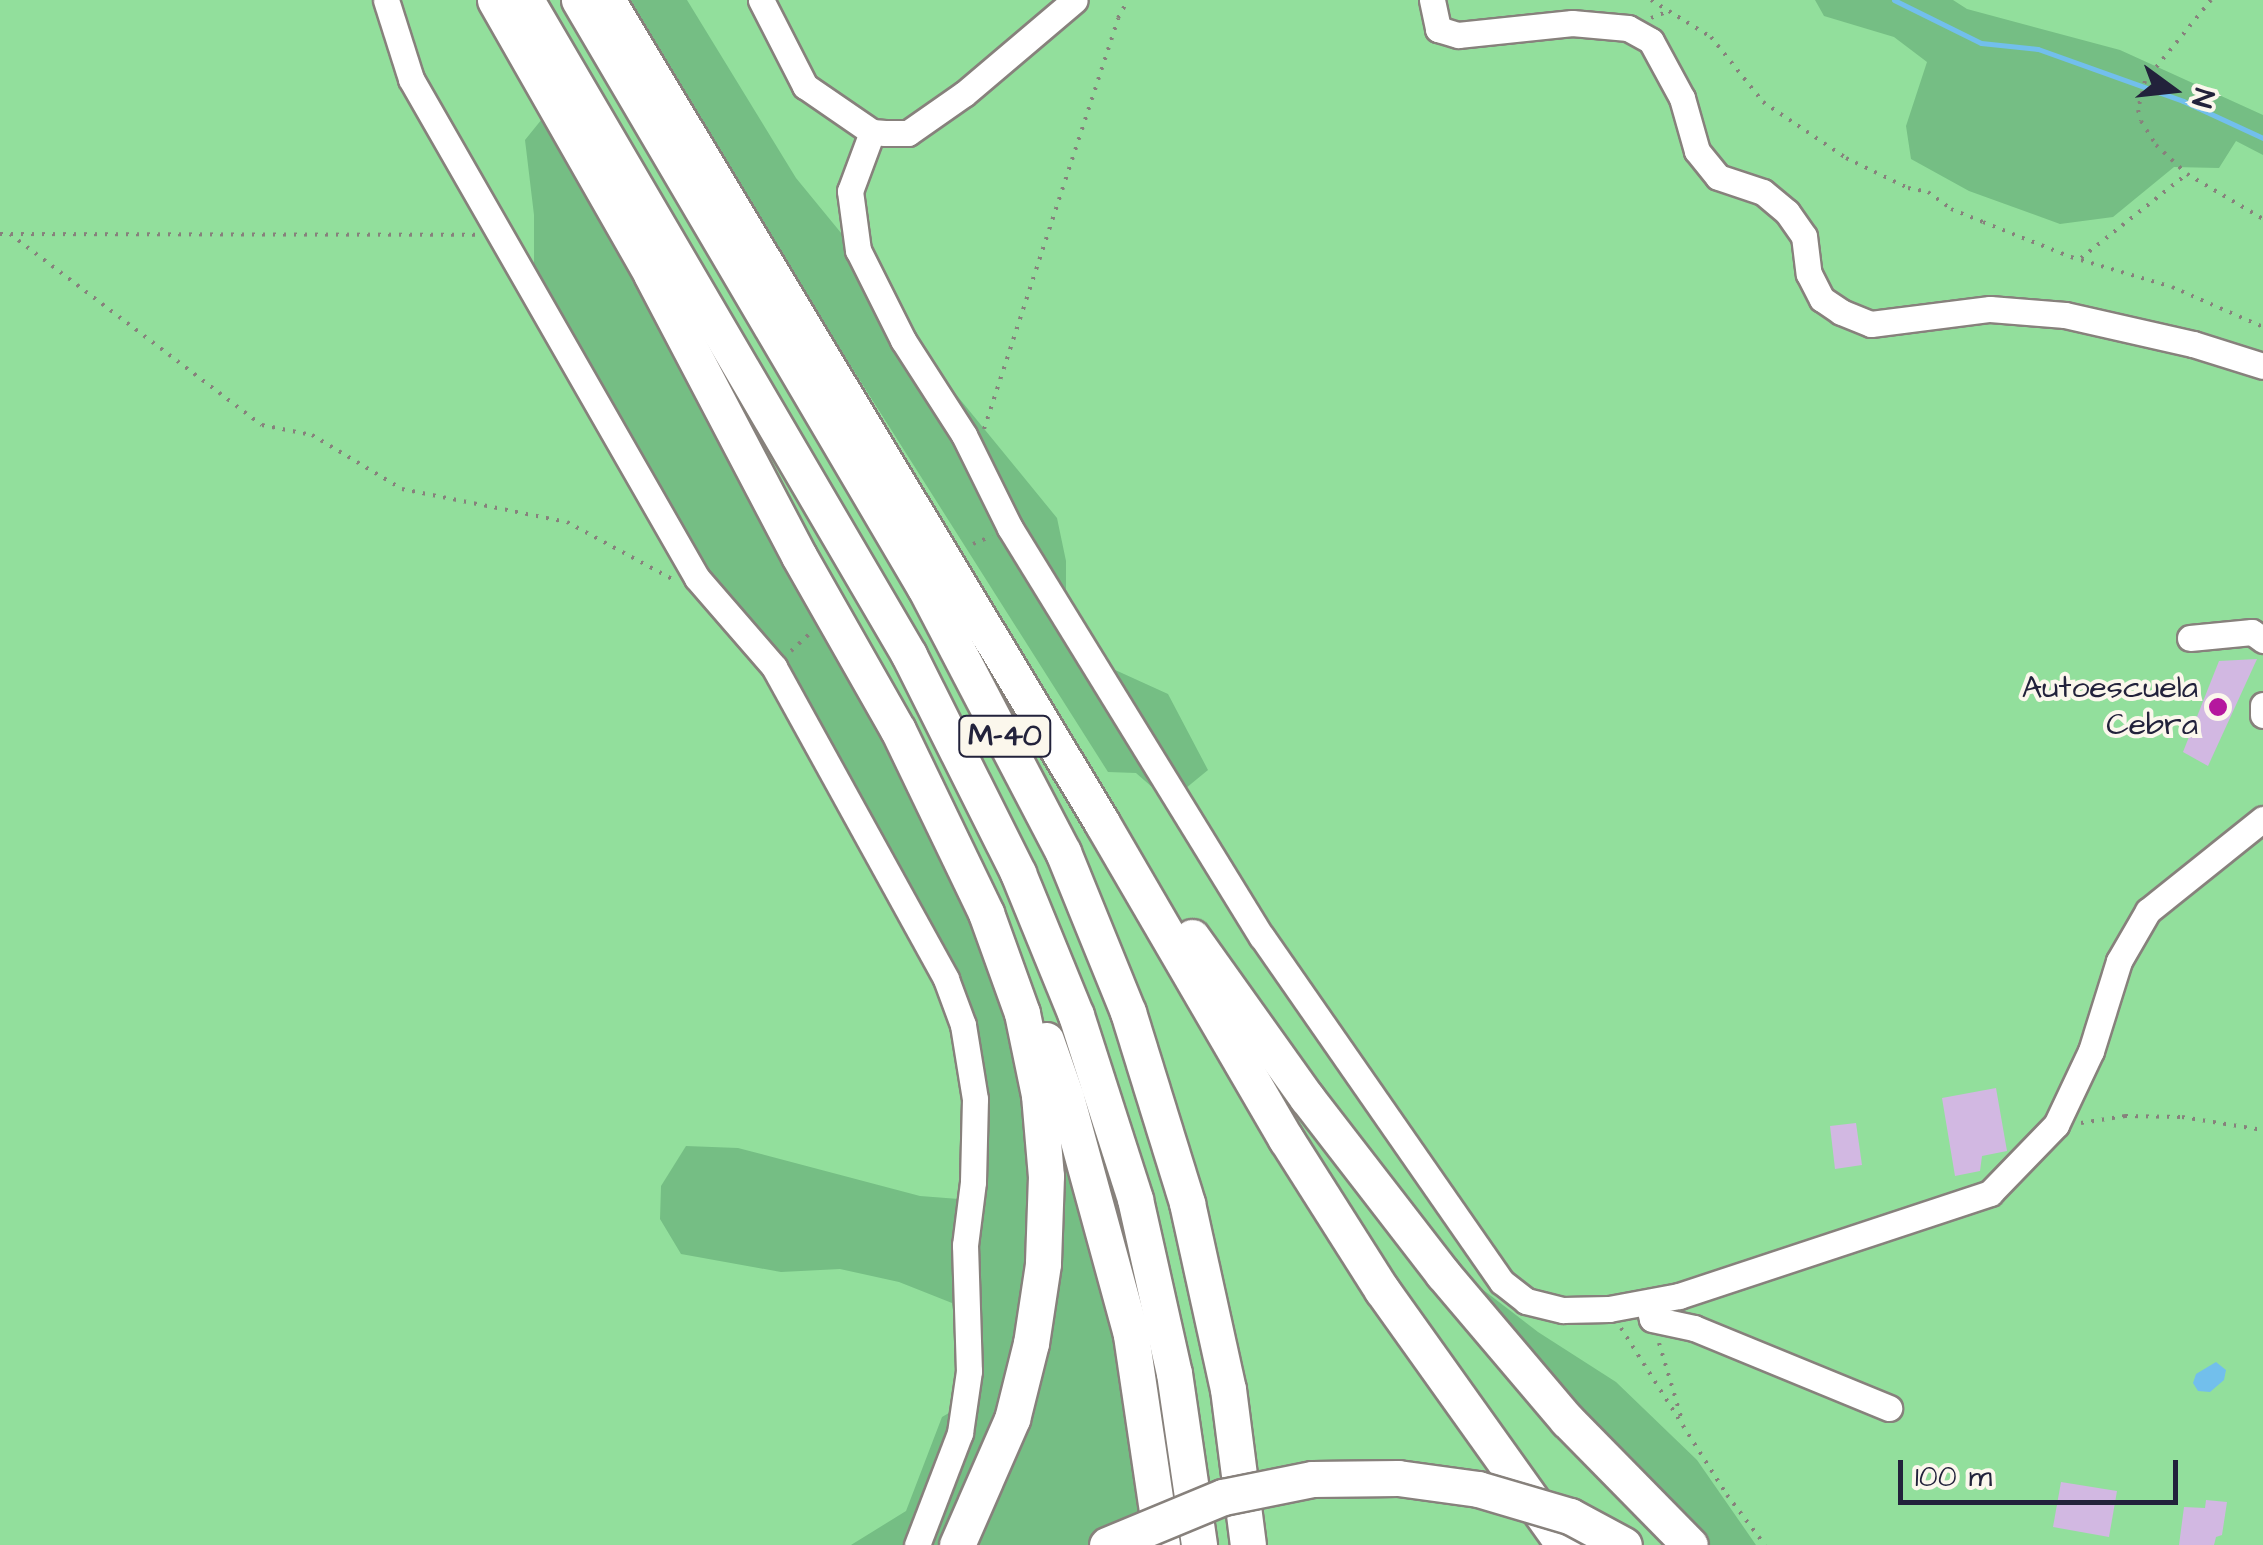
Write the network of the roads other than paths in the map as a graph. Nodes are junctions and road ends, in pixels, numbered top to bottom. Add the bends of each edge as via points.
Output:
1 (386, 0) edge
2 (495, 0) edge
3 (526, 0) edge
4 (579, 0) edge
5 (607, 0) edge
6 (761, 0) edge
7 (1075, 0) edge
8 (1432, 0) edge
9 (872, 132) junction
10 (766, 265) junction
11 (2263, 366) edge
12 (743, 449) junction
13 (2190, 638) dead end
14 (2263, 640) edge
15 (2263, 705) edge
16 (2263, 715) edge
17 (2263, 819) edge
18 (1650, 1311) junction
19 (1889, 1408) dead end
20 (917, 1545) edge
21 (957, 1545) edge
22 (1106, 1545) edge
23 (1162, 1545) edge
24 (1199, 1545) edge
25 (1248, 1545) edge
26 (1564, 1545) edge
27 (1624, 1545) edge
28 (1690, 1545) edge

1 - 20 street via 411,79 696,578 774,667 946,979 963,1025 975,1099 965,1245 969,1371 960,1433
2 - 12 highway
3 - 24 highway, M-40 via 909,654 1018,872 1076,1016 1136,1198 1174,1373
4 - 25 highway, M-40 via 925,588 1064,852 1128,1012 1187,1203 1228,1390
5 - 10 highway
6 - 9 street via 806,86
7 - 9 street via 908,133
8 - 11 street via 1438,29 1458,35 1572,23 1628,28 1651,42 1682,98 1697,151 1718,176 1763,192 1788,212 1804,236 1808,274 1822,299 1841,312 1870,324 1990,308 2065,314
9 - 18 street via 850,191 858,250 1010,528 1262,937 1502,1282 1526,1301 1564,1310
10 - 26 highway via 1286,1139 1382,1290
10 - 28 highway via 1216,976 1443,1274 1567,1420
12 - 21 highway via 898,730 986,913 1022,1013 1039,1095 1046,1194 1031,1343 1012,1419
12 - 23 highway via 905,724 984,881 1035,1008 1131,1335
13 - 14 street via 2252,632
15 - 16 street
17 - 18 street via 2148,911 2119,960 2077,1085 2044,1138 1990,1193
18 - 19 street
22 - 27 highway, bridge via 1223,1497 1312,1479 1398,1478 1478,1489 1570,1516

